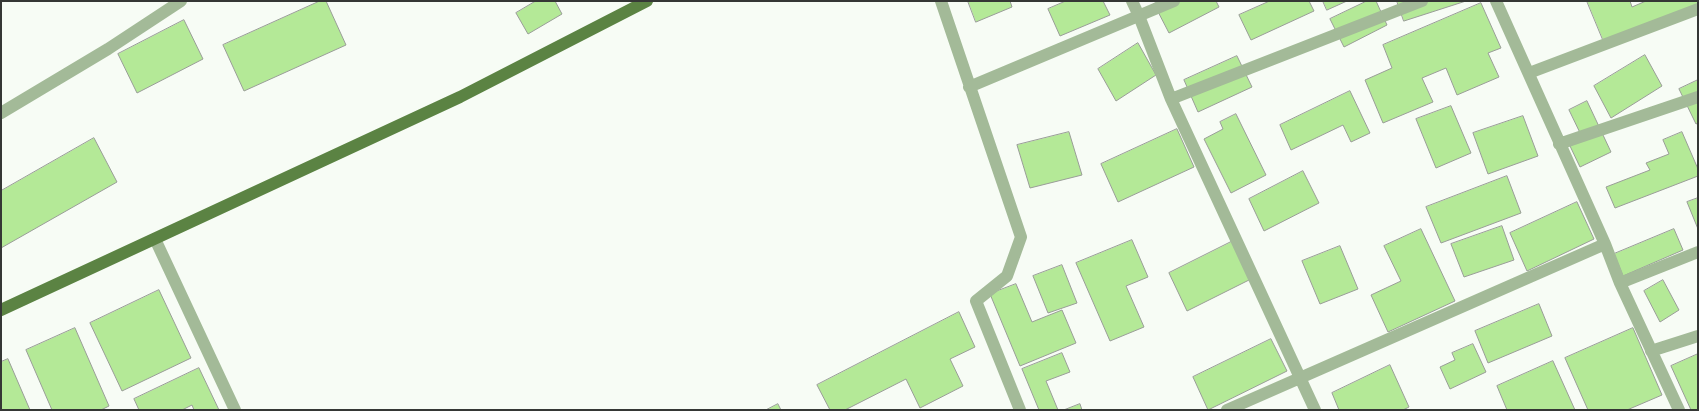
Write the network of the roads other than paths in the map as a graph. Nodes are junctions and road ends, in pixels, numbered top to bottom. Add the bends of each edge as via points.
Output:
1 (182, 1) edge
2 (647, 1) edge
3 (941, 1) edge
4 (1132, 1) edge
5 (1174, 1) edge
6 (1422, 1) edge
7 (1496, 1) edge
8 (1698, 9) edge
9 (1140, 16) junction
10 (1529, 73) junction
11 (969, 87) junction
12 (1698, 97) edge
13 (1171, 100) junction
14 (1, 113) edge
15 (1559, 144) junction
16 (154, 239) junction
17 (1605, 244) junction
18 (1698, 252) edge
19 (1620, 283) junction
20 (1, 310) edge
21 (1698, 336) edge
22 (1651, 351) junction
23 (1300, 378) junction
24 (235, 410) edge
25 (1020, 410) edge
26 (1227, 410) edge
27 (1315, 410) edge
28 (1679, 410) edge

1 - 14 street
2 - 16 main road via 460,97
3 - 11 street
4 - 9 street
5 - 9 street
6 - 13 street
7 - 10 street
8 - 10 street
9 - 11 street
9 - 13 street
10 - 15 street
11 - 25 street via 1021,237 1007,276 976,301
12 - 15 street
13 - 23 street
15 - 17 street
16 - 20 main road
16 - 24 street
17 - 19 street
17 - 23 street
18 - 19 street
19 - 22 street
21 - 22 street
22 - 28 street
23 - 26 street
23 - 27 street

